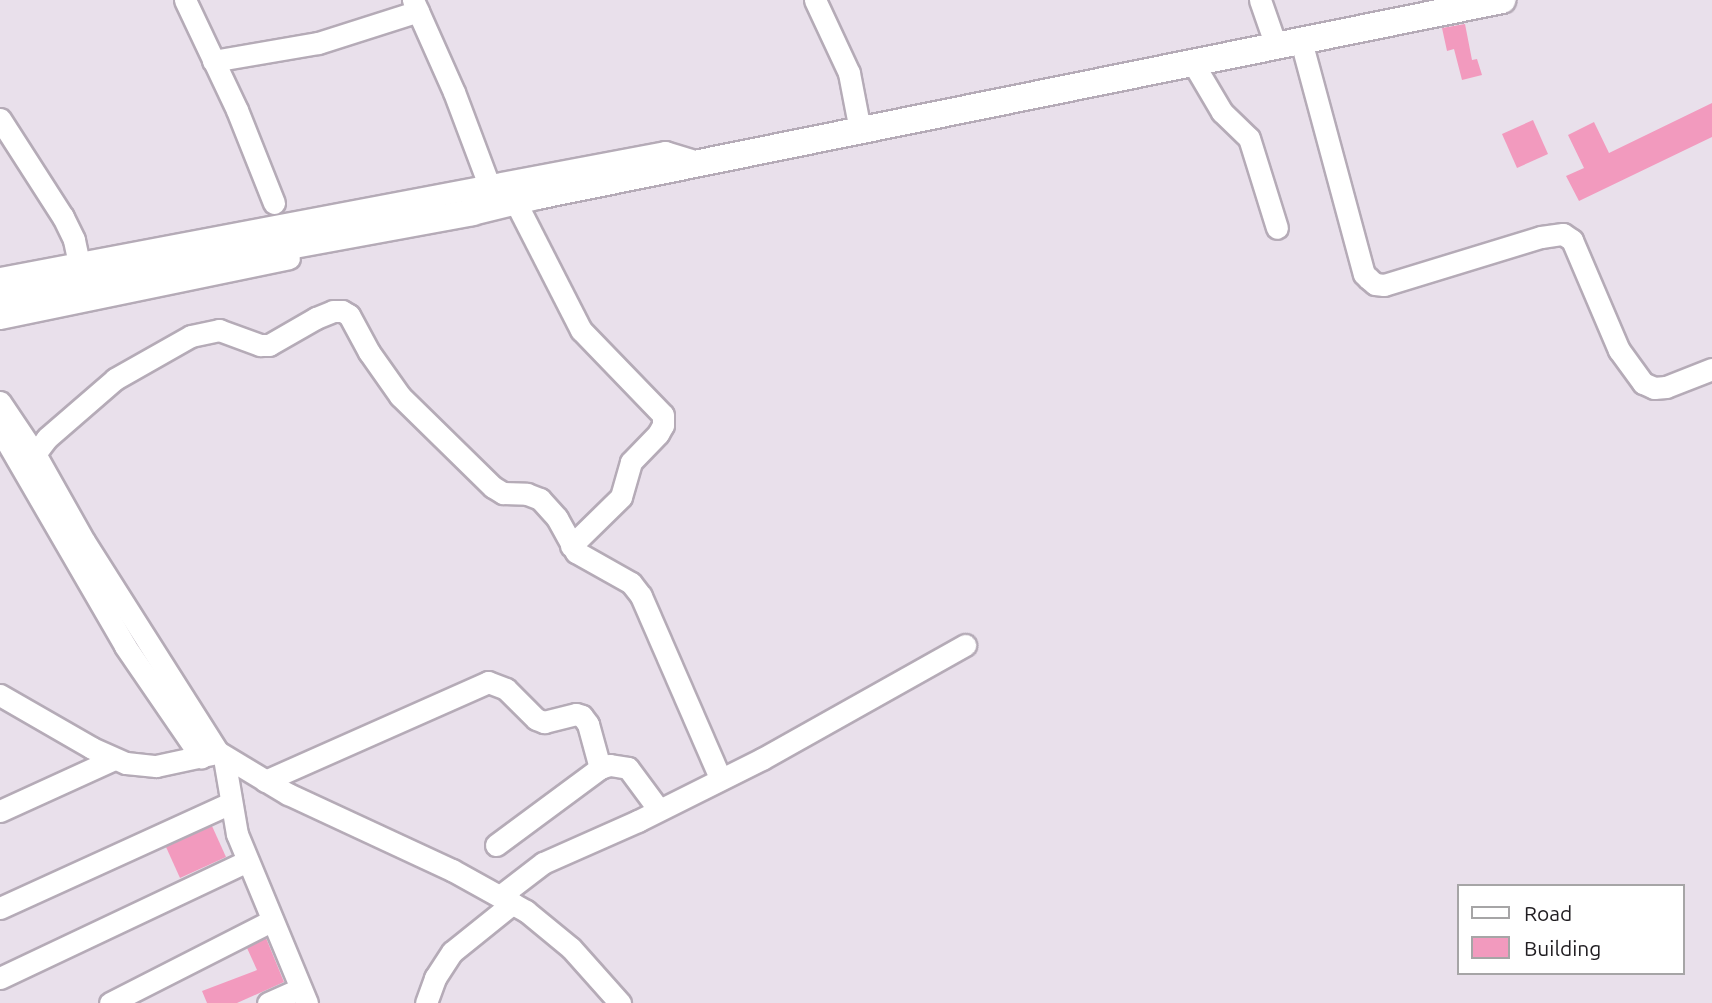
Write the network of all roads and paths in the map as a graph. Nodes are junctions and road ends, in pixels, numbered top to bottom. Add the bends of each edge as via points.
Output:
1 (185, 0) edge
2 (815, 0) edge
3 (1260, 0) edge
4 (1502, 0) edge
5 (416, 5) edge
6 (1289, 43) junction
7 (213, 61) junction
8 (1193, 63) junction
9 (0, 119) edge
10 (860, 130) junction
11 (700, 163) junction
12 (274, 203) dead end
13 (499, 203) junction
14 (1277, 228) dead end
15 (82, 274) junction
16 (0, 278) edge
17 (0, 299) edge
18 (0, 318) edge
19 (1712, 369) edge
20 (0, 401) edge
21 (0, 430) edge
22 (35, 454) junction
23 (571, 546) junction
24 (965, 645) dead end
25 (0, 695) edge
26 (212, 751) junction
27 (114, 759) junction
28 (600, 768) junction
29 (720, 778) junction
30 (265, 781) junction
31 (230, 803) junction
32 (659, 810) junction
33 (0, 811) edge
34 (496, 845) dead end
35 (247, 861) junction
36 (506, 900) junction
37 (0, 908) edge
38 (271, 921) junction
39 (0, 978) edge
40 (304, 996) edge
41 (110, 1003) edge
42 (268, 1003) edge
43 (426, 1003) edge
44 (620, 1003) edge

1 - 7 street
2 - 10 street via 849,73
3 - 6 street
4 - 6 main road
5 - 7 street via 318,43
5 - 13 street
6 - 8 main road
6 - 19 street via 1367,278 1384,285 1563,234 1572,240 1619,349 1643,383 1666,387
7 - 12 street
8 - 10 main road
8 - 14 street via 1222,112 1249,138
9 - 15 street via 63,217
10 - 11 main road
11 - 13 main road
11 - 13 street via 664,152
13 - 15 main road
13 - 18 street
13 - 23 street via 581,330 663,415 658,434 631,462 621,497
15 - 16 street
15 - 17 main road
20 - 22 street
21 - 26 street via 125,646
22 - 23 street via 115,379 191,336 219,330 268,345 316,318 342,311 400,396 493,487 540,499 557,518
22 - 26 street
23 - 29 street via 623,577 641,596
24 - 29 street
25 - 27 street
26 - 27 street via 156,766
26 - 30 street
26 - 31 street
27 - 33 street
28 - 30 street via 582,716 544,722 506,689 488,682
28 - 32 street via 628,768
28 - 34 street
29 - 32 street
30 - 36 street
31 - 35 street
31 - 37 street
32 - 36 street via 543,863
35 - 38 street
35 - 39 street
36 - 43 street via 452,952
36 - 44 street via 571,948
38 - 40 street
38 - 41 street
40 - 42 street

